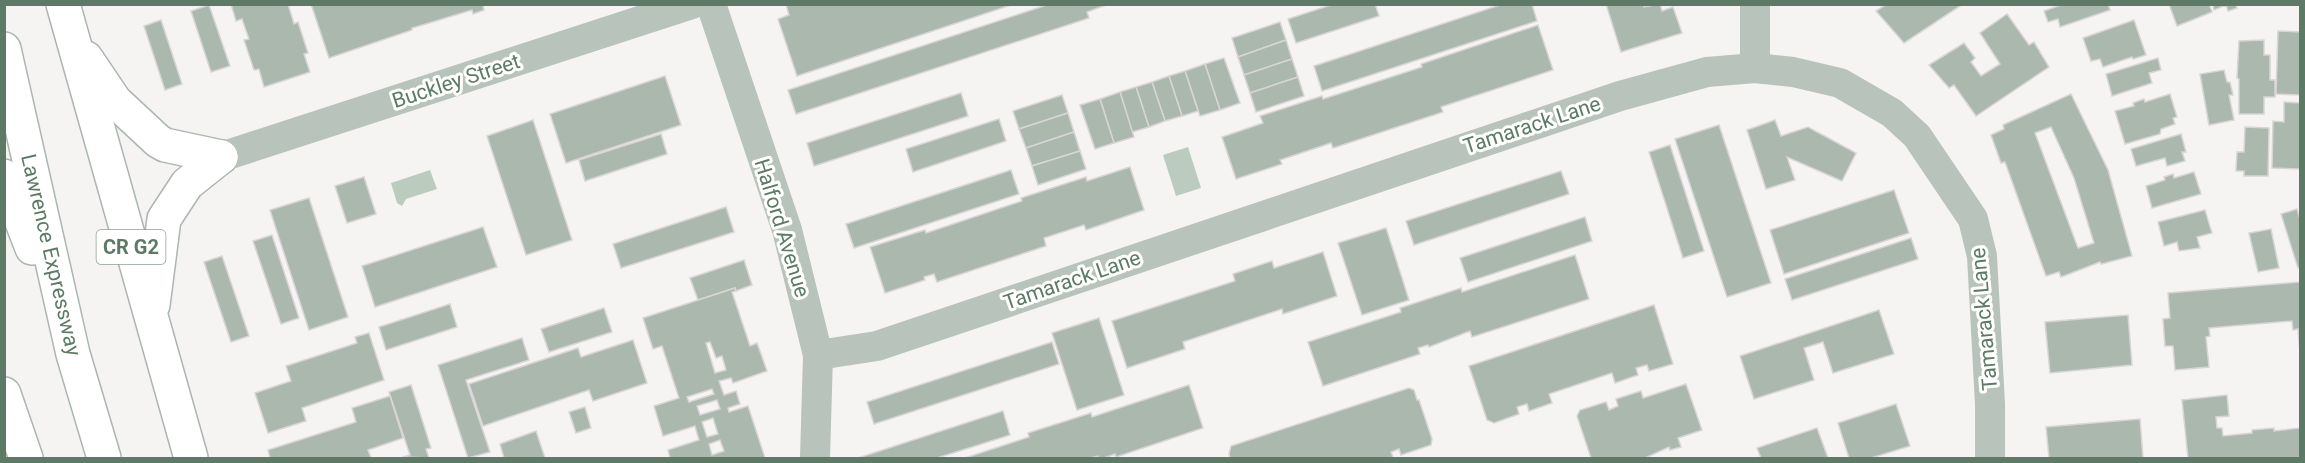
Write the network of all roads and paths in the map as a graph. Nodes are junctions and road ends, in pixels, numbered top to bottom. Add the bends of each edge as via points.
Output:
1 (692, 4) edge
2 (711, 4) edge
3 (1755, 4) edge
4 (68, 15) edge
5 (4, 49) edge
6 (1755, 68) junction
7 (221, 157) junction
8 (4, 176) edge
9 (151, 319) junction
10 (73, 354) junction
11 (818, 355) junction
12 (4, 393) edge
13 (26, 459) edge
14 (104, 459) edge
15 (191, 459) edge
16 (815, 459) edge
17 (1990, 459) edge

1 - 7 street, Buckley Street
2 - 11 street, Halford Avenue via 787,230
3 - 6 street
4 - 7 main road via 115,100 158,141
4 - 9 main road, CR G2
5 - 10 main road, Lawrence Expressway
6 - 11 street, Tamarack Lane via 1707,72 1620,96 877,346
6 - 17 street, Tamarack Lane via 1840,83 1892,113 1917,136 1972,219 1982,256
7 - 9 main road via 187,184 164,219
8 - 10 main road
9 - 15 main road, CR G2
10 - 14 main road, Lawrence Expressway
11 - 16 street, Halford Avenue
12 - 13 main road

